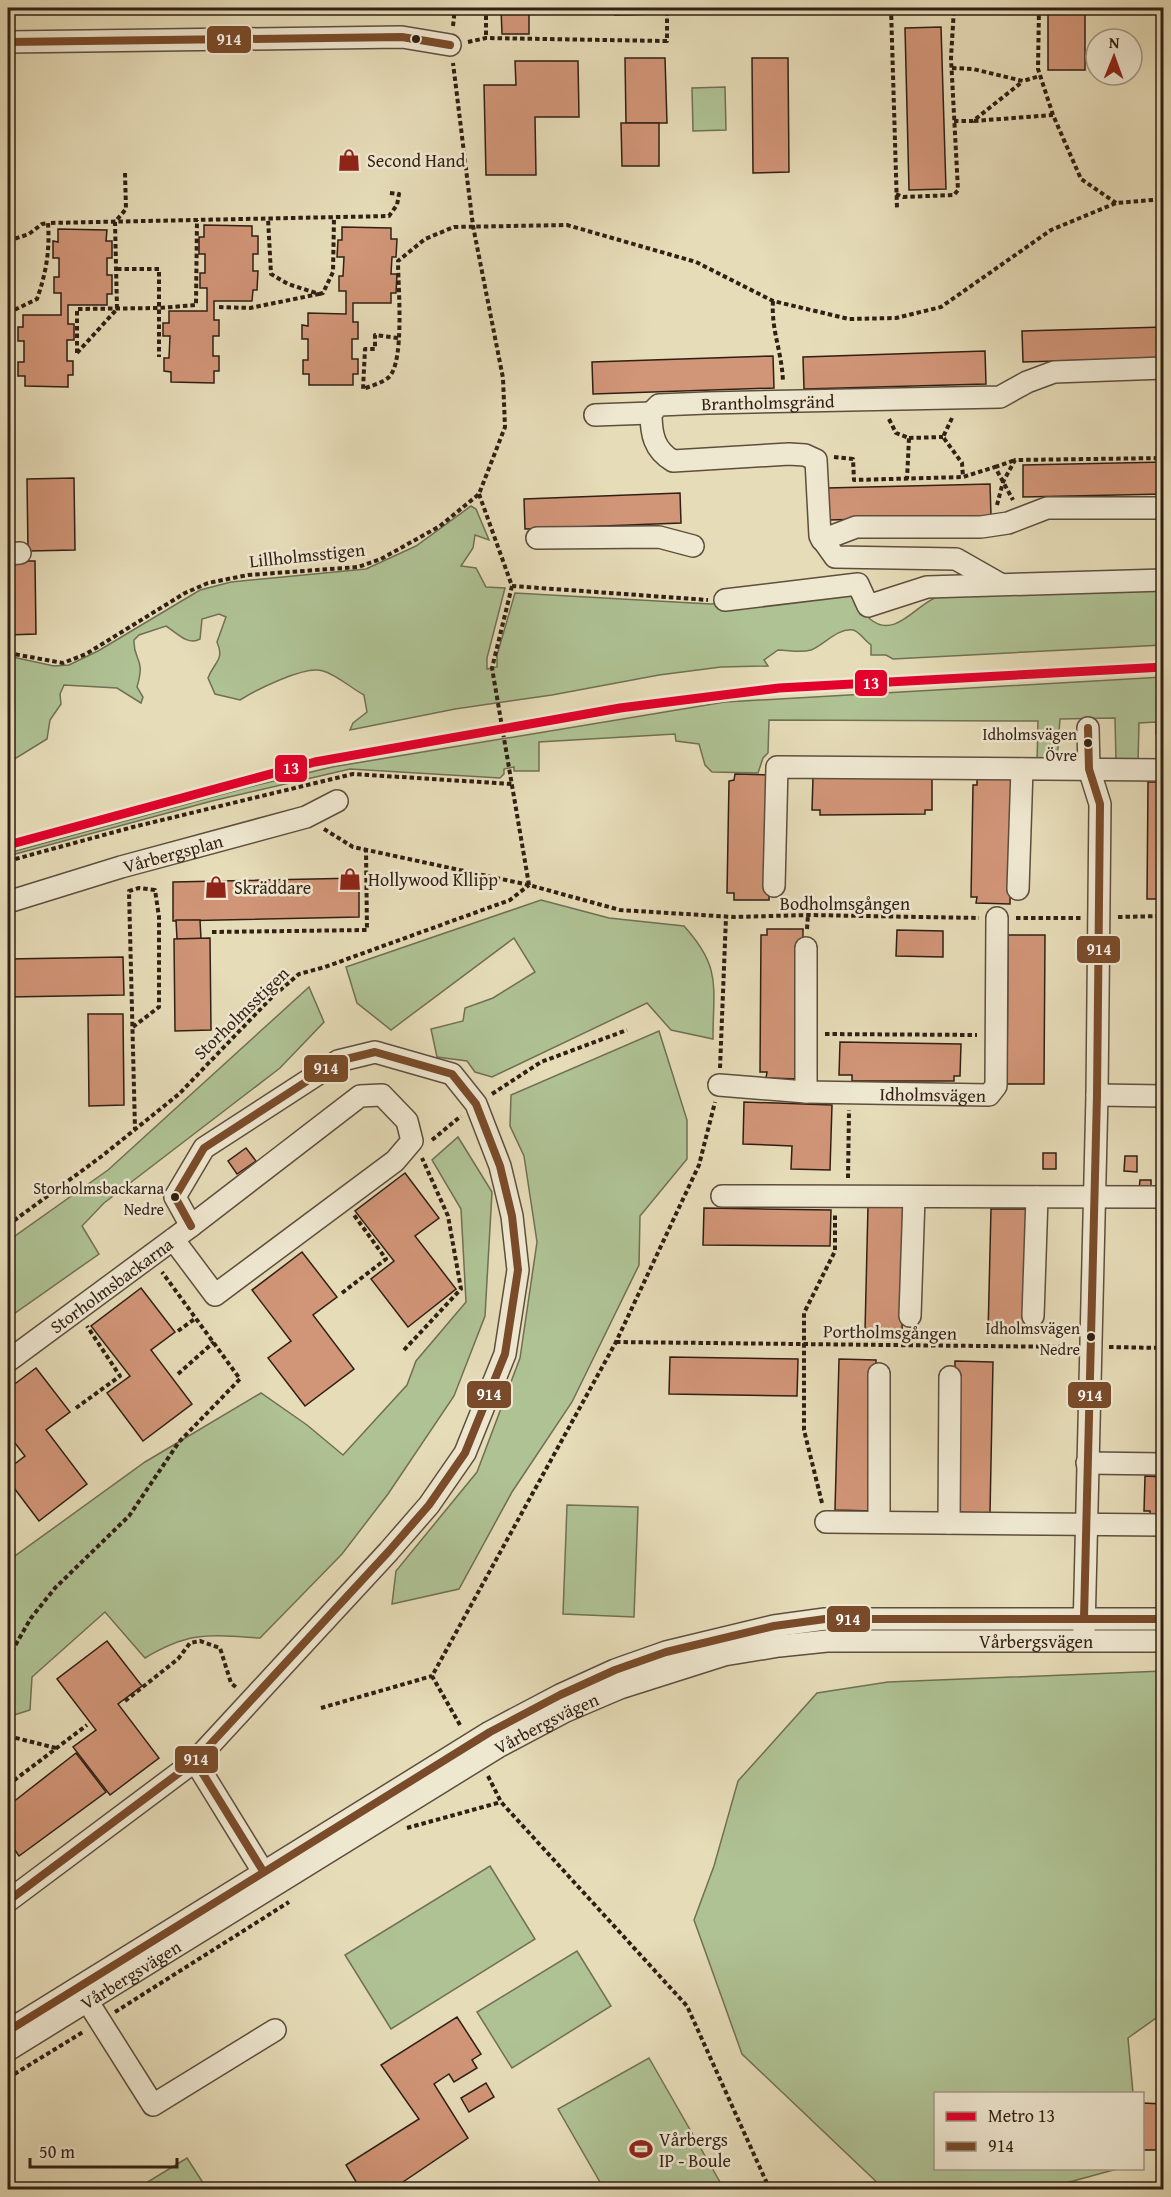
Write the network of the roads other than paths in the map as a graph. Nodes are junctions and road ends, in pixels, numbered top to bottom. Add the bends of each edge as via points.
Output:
1 (8, 42) edge
2 (450, 45) road end
3 (1164, 368) edge
4 (651, 413) junction
5 (595, 415) dead end
6 (1164, 508) edge
7 (537, 538) dead end
8 (822, 540) junction
9 (693, 546) dead end
10 (1164, 580) edge
11 (1000, 584) junction
12 (724, 600) road end
13 (1088, 728) dead end
14 (1022, 769) junction
15 (1089, 769) junction
16 (1164, 770) edge
17 (337, 801) dead end
18 (774, 886) dead end
19 (1018, 889) dead end
20 (8, 902) edge
21 (997, 918) road end
22 (806, 948) dead end
23 (719, 1085) road end
24 (806, 1092) junction
25 (1097, 1095) junction
26 (1164, 1096) edge
27 (722, 1196) dead end
28 (914, 1197) junction
29 (1037, 1197) junction
30 (1164, 1197) edge
31 (1094, 1198) junction
32 (191, 1226) junction
33 (173, 1239) junction
34 (910, 1316) dead end
35 (1033, 1317) dead end
36 (8, 1361) edge
37 (879, 1374) dead end
38 (950, 1377) dead end
39 (1087, 1463) junction
40 (1164, 1464) edge
41 (826, 1522) road end
42 (879, 1522) junction
43 (949, 1523) junction
44 (1086, 1524) junction
45 (1164, 1525) edge
46 (1084, 1618) junction
47 (1164, 1619) edge
48 (1084, 1640) junction
49 (1164, 1641) edge
50 (195, 1761) junction
51 (268, 1879) junction
52 (8, 1901) edge
53 (83, 1994) junction
54 (275, 2030) dead end
55 (8, 2031) edge
56 (8, 2050) edge

1 - 2 street via 402,37
3 - 4 street, Brantholmsgränd via 1054,372 1000,397 659,405
4 - 5 street, Brantholmsgränd
4 - 8 street via 651,434 662,455 674,461 789,454 816,459
6 - 8 street via 1047,508 991,526 856,527
7 - 9 street via 659,537
8 - 11 street via 835,557 956,559
10 - 11 street
11 - 12 street via 927,587 868,606 858,584
13 - 15 street
14 - 15 street
14 - 18 street via 777,767
14 - 19 street
15 - 16 street
15 - 25 street via 1100,804
17 - 20 street, Vårbergsplan via 306,817
21 - 24 street, Idholmsvägen via 996,1086 989,1095
22 - 24 street
23 - 24 street, Idholmsvägen
25 - 26 street
25 - 31 street
27 - 28 street
28 - 29 street
28 - 34 street
29 - 31 street
29 - 35 street
30 - 31 street
31 - 39 street
32 - 33 street, Storholmsbackarna
32 - 33 street via 360,1096 382,1095 407,1121 412,1141 395,1161 215,1295
32 - 50 street, Storholmsbackarna via 176,1197 204,1148 338,1061 375,1052 452,1074 476,1104 502,1176 512,1216 518,1270 505,1354 465,1453 429,1505 389,1551
33 - 36 street, Storholmsbackarna
37 - 42 street
38 - 43 street
39 - 40 street
39 - 44 street
41 - 42 street
42 - 43 street
43 - 44 street
44 - 45 street
44 - 46 street
46 - 47 street, Vårbergsvägen
46 - 48 street
46 - 51 street, Vårbergsvägen via 825,1619 763,1628 666,1652 615,1670 490,1732
48 - 49 street, Vårbergsvägen
48 - 51 street, Vårbergsvägen via 827,1641 724,1655 566,1711
50 - 51 street
50 - 52 street, Storholmsbackarna
51 - 53 street, Vårbergsvägen
53 - 54 street via 153,2105
53 - 55 street, Vårbergsvägen
53 - 56 street, Vårbergsvägen

